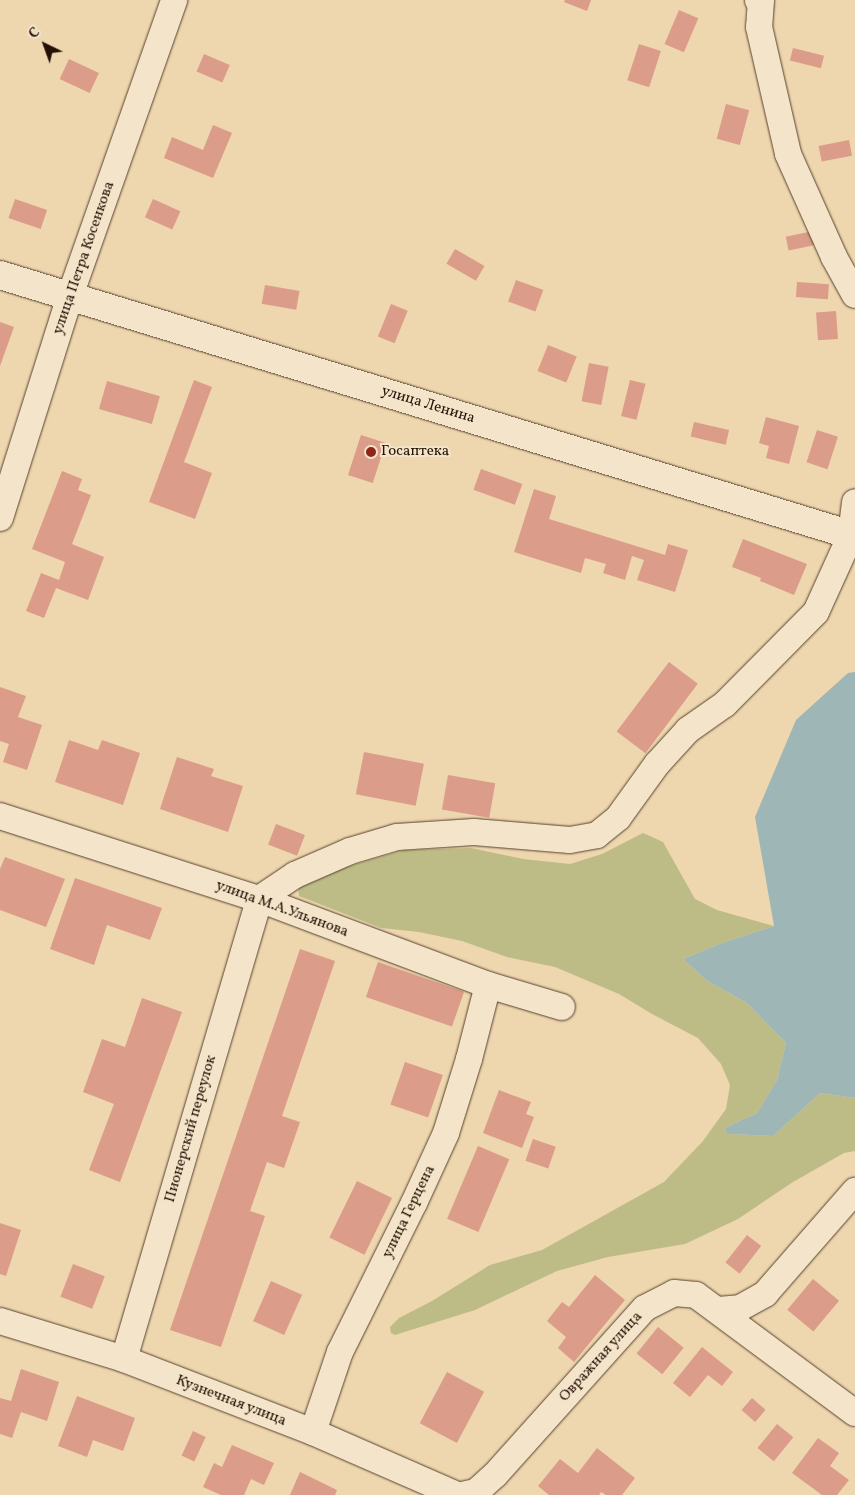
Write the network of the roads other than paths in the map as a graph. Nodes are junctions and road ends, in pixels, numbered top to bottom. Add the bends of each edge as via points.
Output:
1 (174, 0) edge
2 (760, 0) edge
3 (0, 275) edge
4 (855, 295) edge
5 (70, 296) junction
6 (855, 502) edge
7 (0, 518) edge
8 (853, 535) edge
9 (0, 816) edge
10 (259, 899) junction
11 (488, 985) junction
12 (562, 1007) dead end
13 (855, 1192) edge
14 (718, 1310) junction
15 (0, 1321) edge
16 (124, 1360) junction
17 (855, 1413) edge
18 (313, 1432) junction
19 (457, 1495) edge
20 (462, 1495) edge

1 - 5 street, улица Петра Косенкова
2 - 4 street via 759,27 788,154 834,257
3 - 5 main road, улица Ленина
5 - 7 street, улица Петра Косенкова
5 - 8 main road, улица Ленина
6 - 8 street
8 - 10 street via 816,612 725,704 688,730 657,764 618,818 597,835 570,840 474,832 398,837 350,851 295,875
9 - 10 street, улица М.А.Ульянова
10 - 11 street, улица М.А.Ульянова
10 - 16 street, Пионерский переулок
11 - 12 street, улица М.А.Ульянова
11 - 18 street, улица Герцена via 446,1133 340,1352
13 - 14 street via 765,1294 740,1308
14 - 17 street, Овражная улица
14 - 20 street, Овражная улица via 696,1295 674,1293 645,1308 495,1475 476,1492
15 - 16 street, Кузнечная улица
16 - 18 street, Кузнечная улица
18 - 19 street, Кузнечная улица

